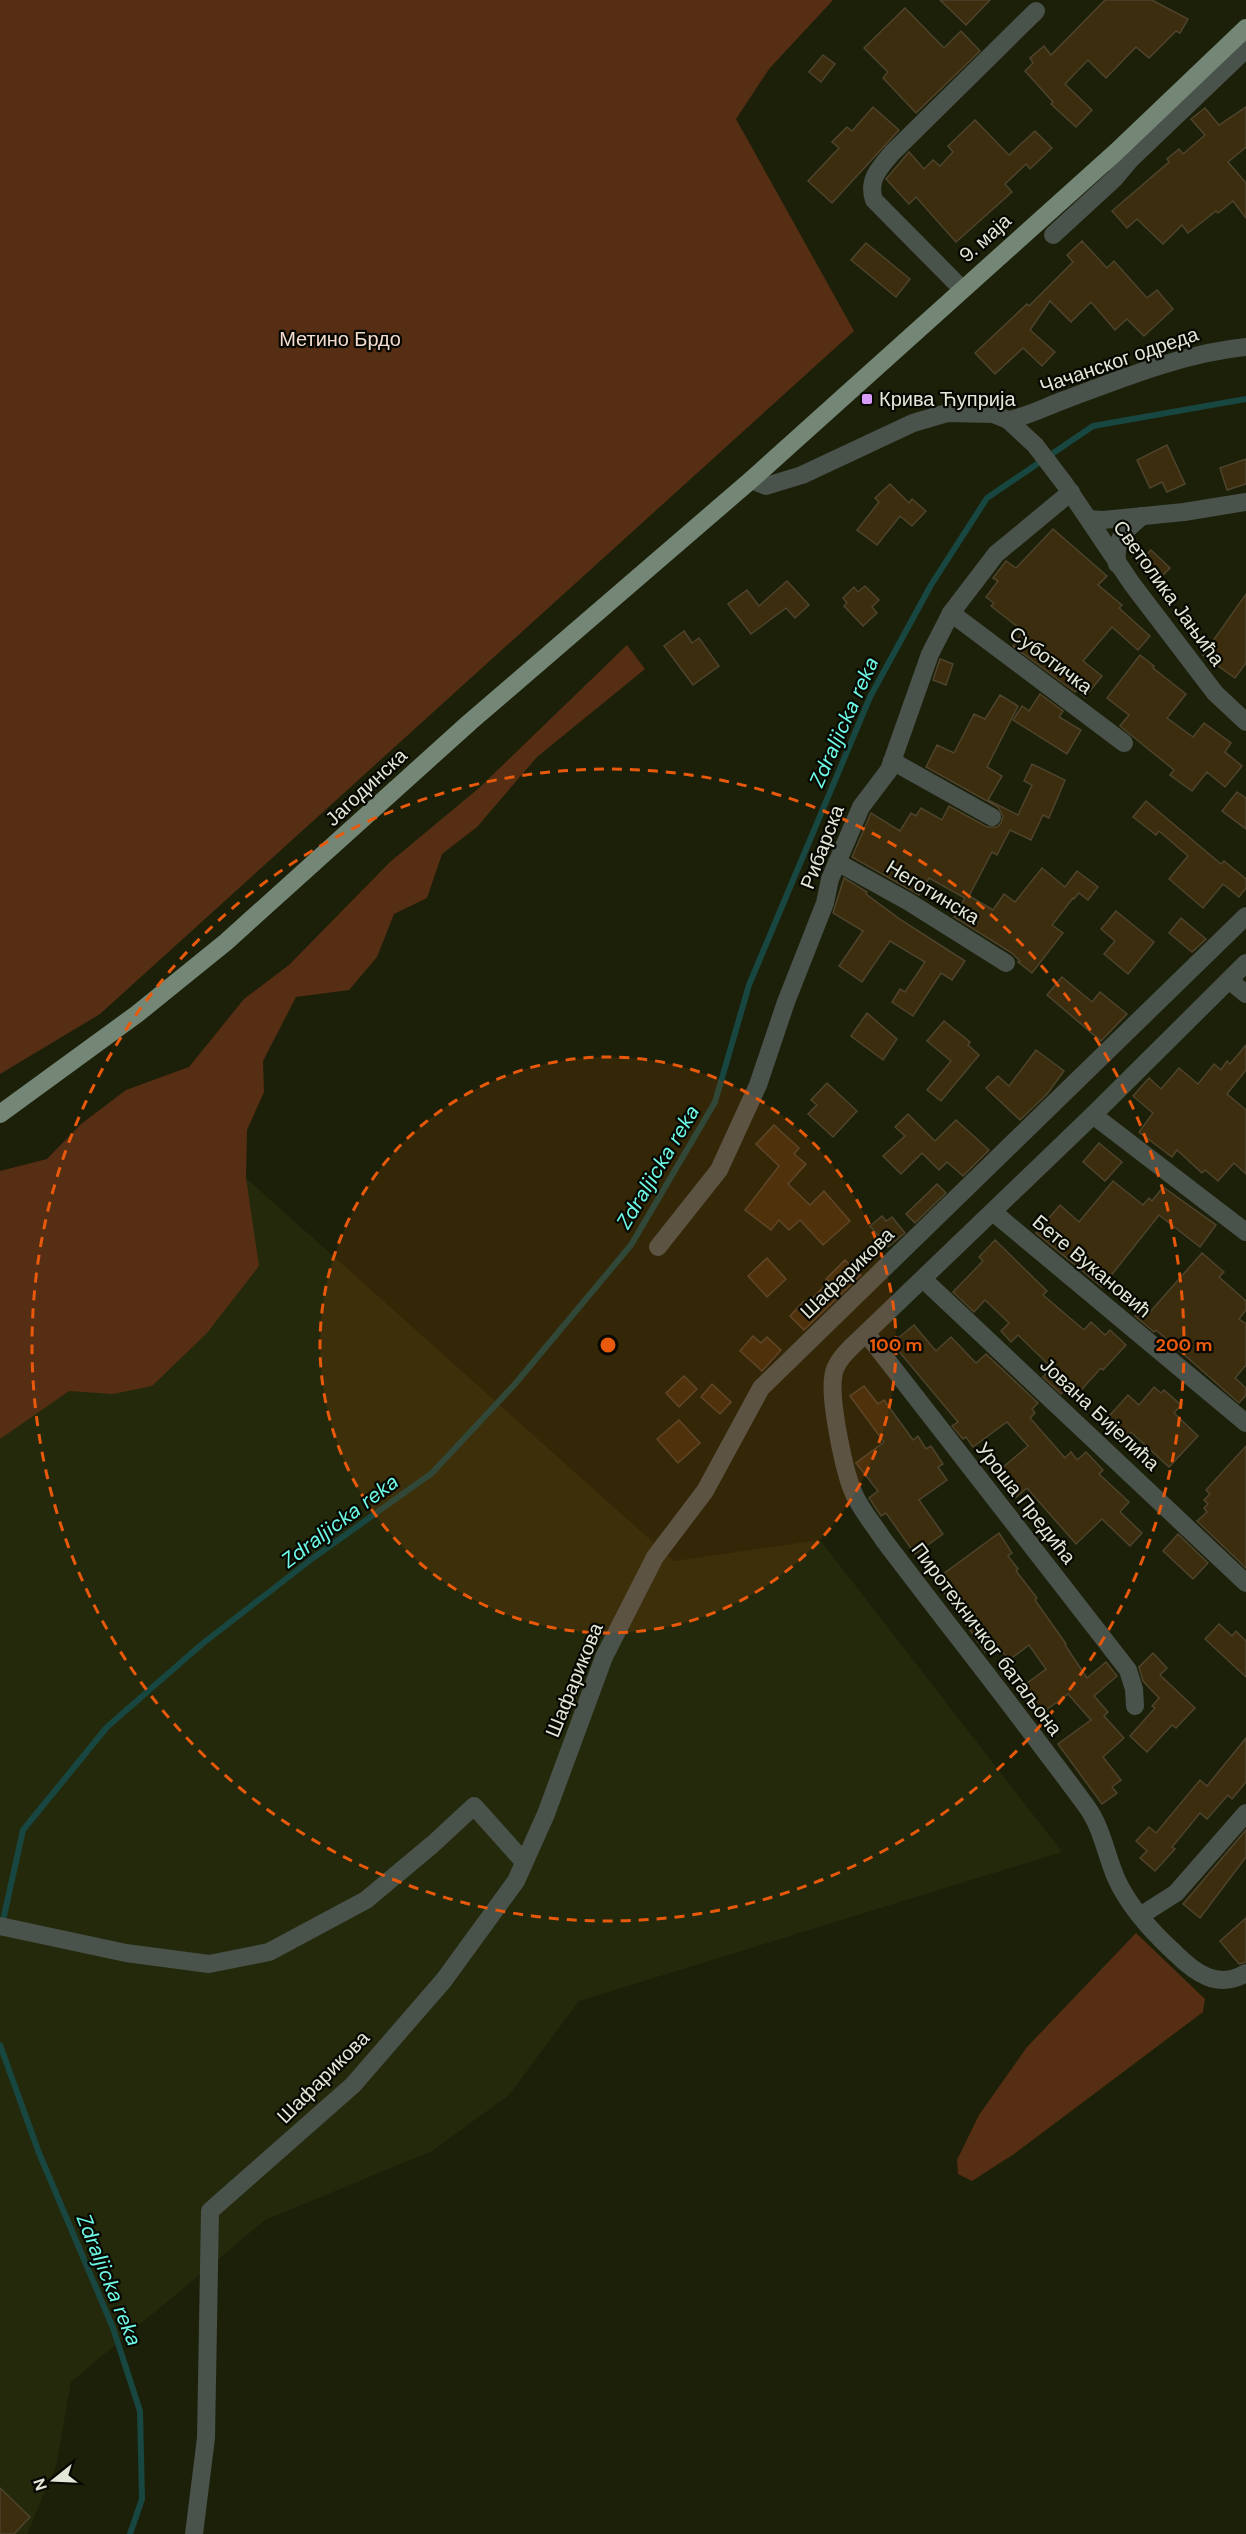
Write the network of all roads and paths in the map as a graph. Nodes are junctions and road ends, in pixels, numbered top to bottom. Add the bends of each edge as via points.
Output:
1 (1036, 11) dead end
2 (1246, 28) edge
3 (1246, 49) edge
4 (1130, 160) junction
5 (1105, 162) junction
6 (1053, 235) dead end
7 (962, 288) junction
8 (1246, 347) edge
9 (1008, 420) junction
10 (751, 480) junction
11 (1068, 488) junction
12 (1246, 502) edge
13 (1143, 515) junction
14 (1089, 519) junction
15 (1118, 564) junction
16 (951, 613) junction
17 (1246, 722) edge
18 (1124, 743) dead end
19 (892, 761) junction
20 (992, 817) dead end
21 (837, 862) junction
22 (1246, 916) edge
23 (1006, 963) dead end
24 (1246, 963) edge
25 (1228, 980) junction
26 (1246, 994) edge
27 (0, 1114) edge
28 (1093, 1115) junction
29 (993, 1212) junction
30 (1246, 1233) edge
31 (658, 1247) dead end
32 (923, 1279) junction
33 (866, 1333) junction
34 (1246, 1423) edge
35 (1246, 1583) edge
36 (1135, 1706) dead end
37 (1246, 1813) edge
38 (524, 1862) junction
39 (1140, 1916) junction
40 (7, 1927) edge
41 (1246, 1973) edge
42 (194, 2534) edge

1 - 7 street via 892,153 871,184 874,200
2 - 5 main road, 9. маја
3 - 4 street
4 - 5 street
4 - 6 street
5 - 7 main road, 9. маја
7 - 10 main road, 9. маја
8 - 9 street, Чачанског одреда via 1194,356 1063,400 1029,416
9 - 10 street via 993,414 947,413 913,423 802,475 766,486
9 - 11 street, Светолика Јањића via 1035,445
10 - 27 main road, Јагодинска via 470,722 226,942 137,1014
11 - 14 street, Светолика Јањића
11 - 16 street, Рибарска via 996,554
12 - 13 street
13 - 14 street
13 - 15 street via 1120,537 1116,549
14 - 15 street, Светолика Јањића
15 - 17 street, Светолика Јањића via 1215,693
16 - 18 street, Суботичка
16 - 19 street, Рибарска via 930,654
19 - 20 street
19 - 21 street, Рибарска via 861,807
21 - 23 street, Неготинска
21 - 31 street, Рибарска via 753,1096 718,1170
22 - 38 street, Шафарикова via 761,1388 705,1491 654,1557 604,1657
24 - 25 street
25 - 26 street
25 - 28 street
28 - 29 street
28 - 30 street
29 - 32 street
29 - 34 street, Бете Вукановић
32 - 33 street
32 - 35 street, Јована Бијелића
33 - 36 street, Уроша Предића via 1128,1670
33 - 39 street, Пиротехничког батаљона via 846,1353 832,1376 837,1424 855,1496 883,1539 1088,1809 1116,1878
37 - 39 street via 1176,1893
38 - 40 street via 474,1806 366,1900 269,1952 209,1964 126,1953
38 - 42 street, Шафарикова via 516,1881 444,1980 353,2085 210,2211 206,2438
39 - 41 street, Пиротехничког батаљона via 1199,1974 1220,1981

